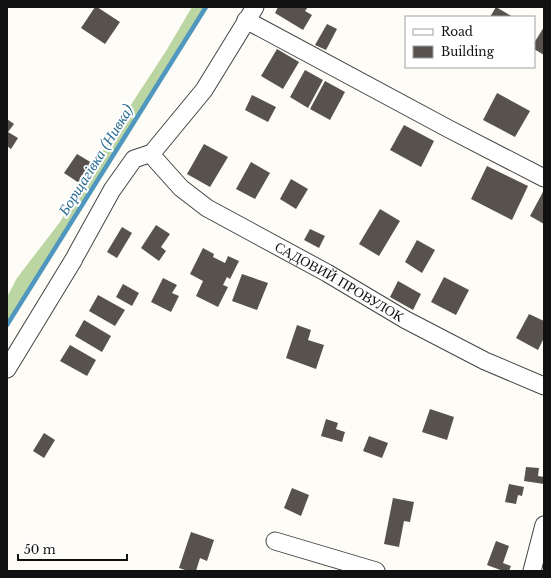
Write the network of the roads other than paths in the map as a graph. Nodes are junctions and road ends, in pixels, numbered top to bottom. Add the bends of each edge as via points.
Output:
1 (251, 13) edge
2 (152, 153) junction
3 (544, 178) edge
4 (7, 369) edge
5 (544, 386) edge
6 (544, 525) edge
7 (275, 541) dead end
8 (376, 571) edge
9 (532, 571) edge

1 - 2 street via 204,90
1 - 3 street via 449,129
2 - 4 street via 134,159 112,190
2 - 5 street, САДОВИЙ ПРОВУЛОК via 181,188 207,208 327,273 419,327 485,361
6 - 9 street
7 - 8 street

